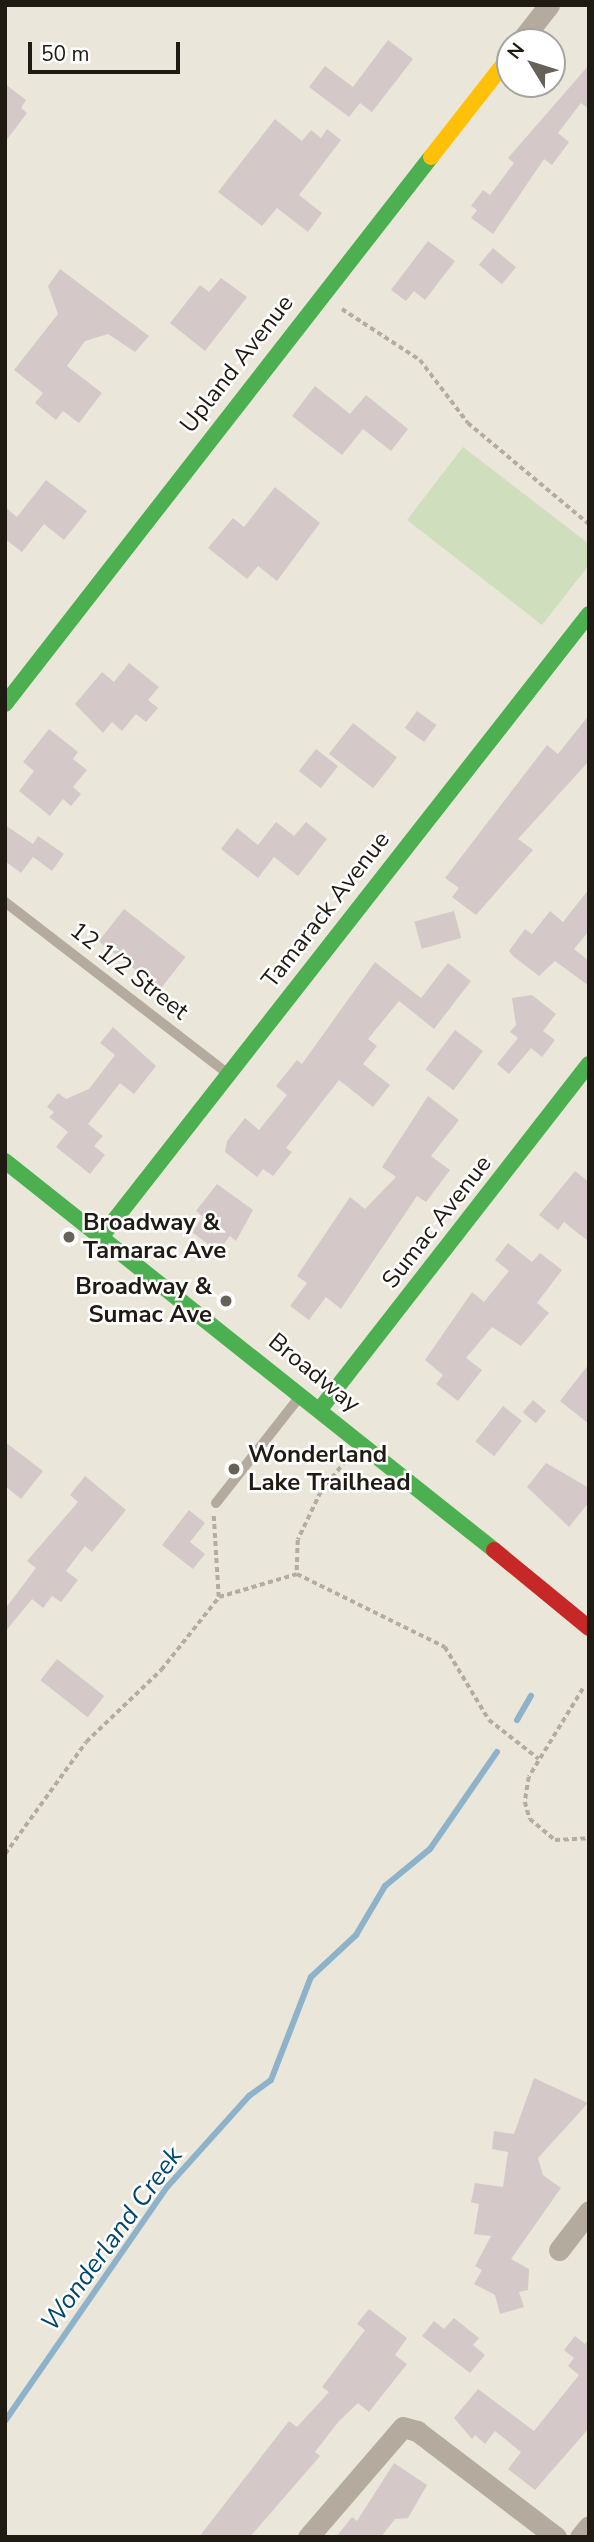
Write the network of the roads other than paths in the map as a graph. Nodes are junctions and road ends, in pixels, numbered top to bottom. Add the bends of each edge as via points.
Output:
1 (549, 5) edge
2 (531, 28) edge
3 (496, 73) edge
4 (589, 614) edge
5 (5, 704) edge
6 (5, 902) edge
7 (589, 1064) edge
8 (228, 1074) junction
9 (5, 1161) edge
10 (102, 1236) junction
11 (303, 1392) junction
12 (321, 1408) junction
13 (216, 1503) road end
14 (589, 1628) edge
15 (589, 2211) edge
16 (559, 2250) dead end
17 (589, 2526) edge
18 (308, 2537) edge
19 (555, 2537) edge
20 (580, 2537) edge

1 - 2 street
3 - 5 street, Upland Avenue
4 - 8 street, Tamarack Avenue
6 - 8 lane, 12 1/2 Street
7 - 12 street, Sumac Avenue
8 - 10 street, Tamarack Avenue
9 - 10 street, Broadway
10 - 11 street, Broadway
11 - 12 street, Broadway
11 - 13 lane
12 - 14 street, Broadway
15 - 16 street
17 - 20 street
18 - 19 street via 403,2427 417,2431

